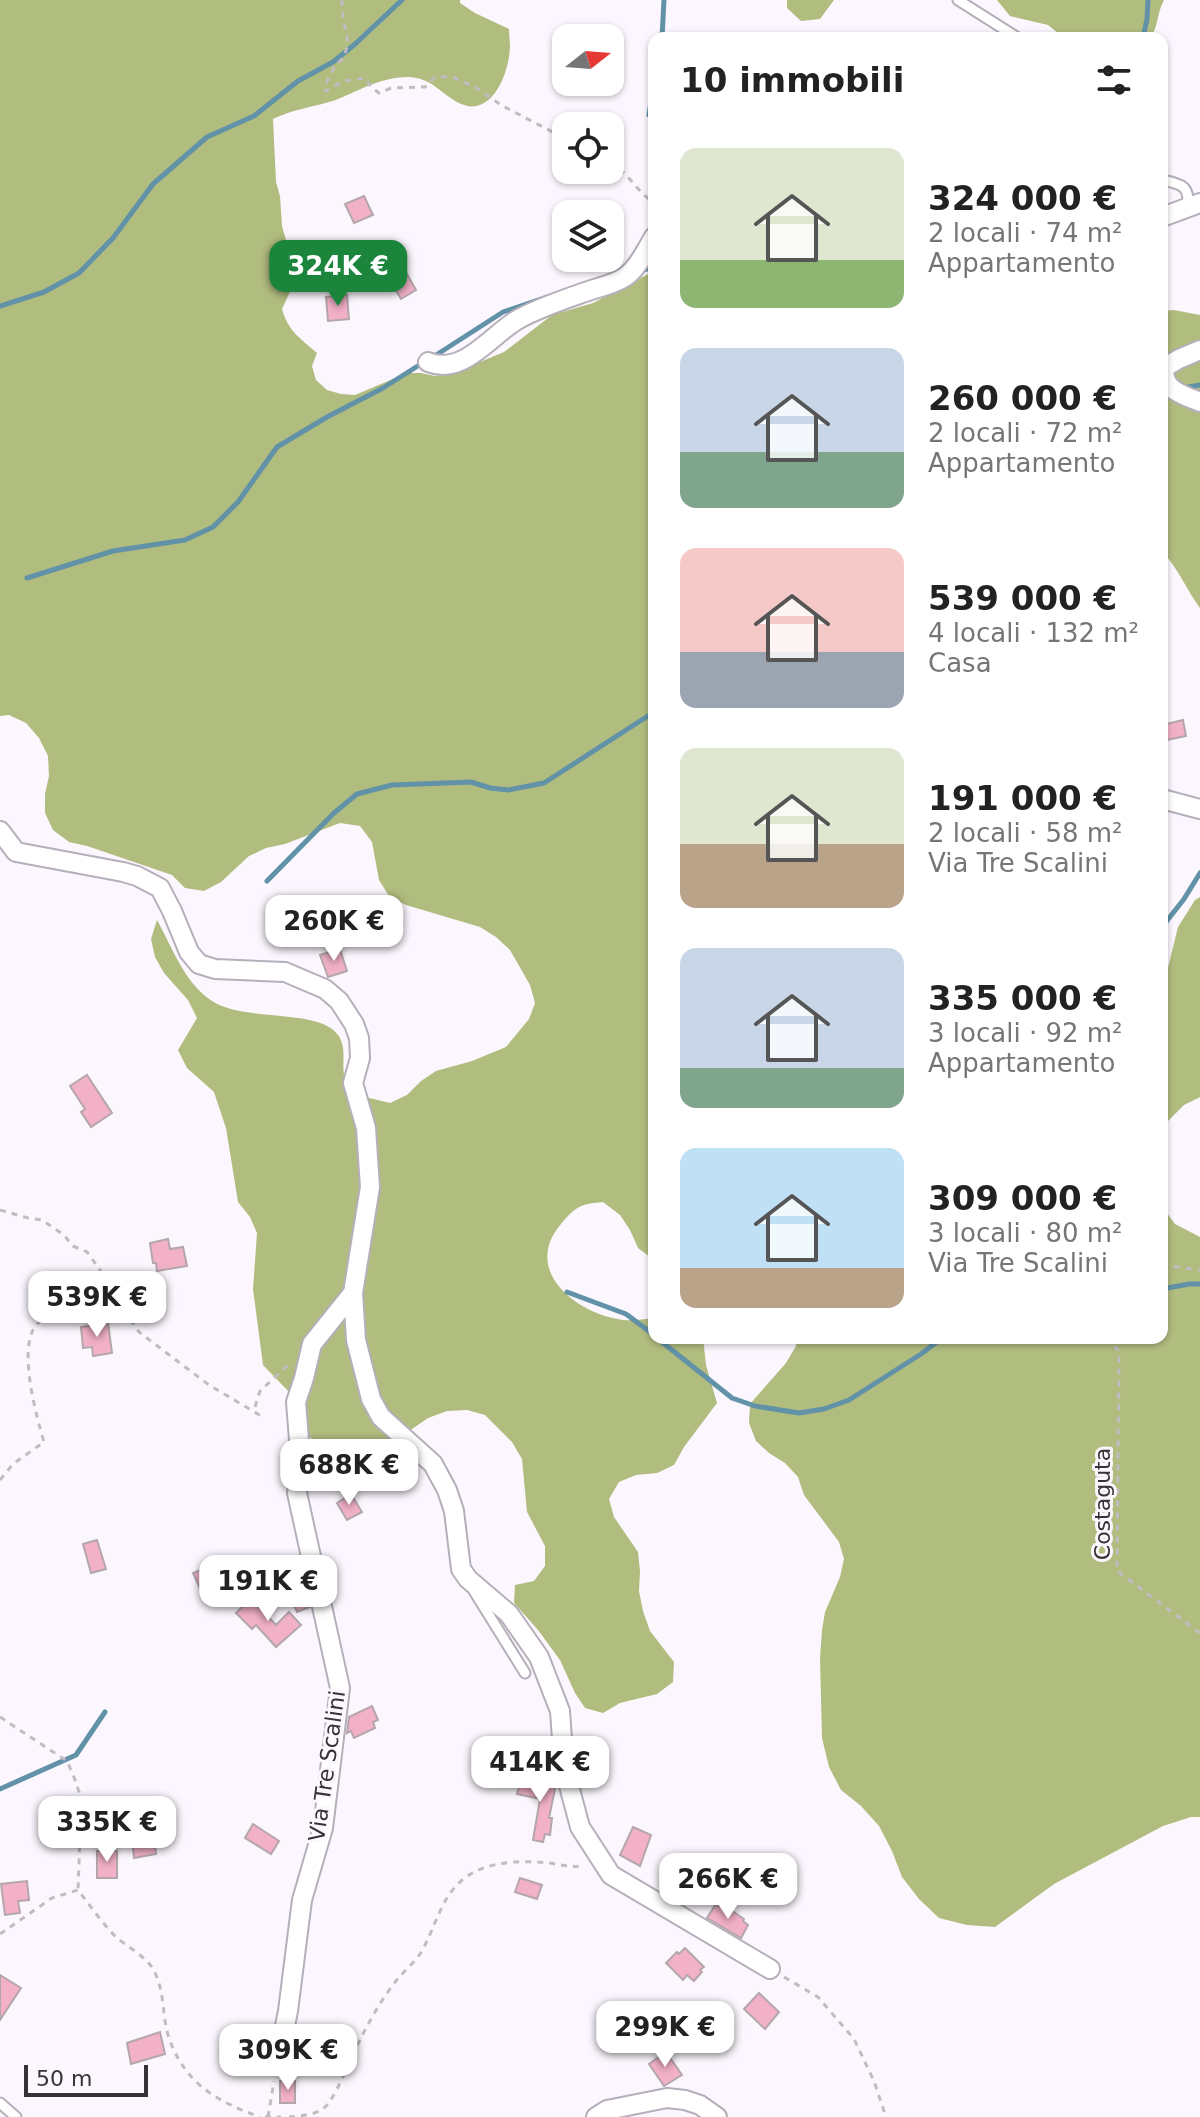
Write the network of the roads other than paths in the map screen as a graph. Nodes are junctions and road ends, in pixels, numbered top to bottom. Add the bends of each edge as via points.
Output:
1 (958, 0) edge
2 (1009, 32) edge
3 (1168, 181) edge
4 (1194, 206) edge
5 (1168, 215) edge
6 (648, 247) edge
7 (1200, 350) edge
8 (428, 362) dead end
9 (1168, 365) edge
10 (1168, 385) edge
11 (1200, 402) edge
12 (1168, 801) edge
13 (1200, 809) edge
14 (0, 831) edge
15 (353, 1293) junction
16 (468, 1579) junction
17 (525, 1673) dead end
18 (770, 1969) road end
19 (277, 2065) road end
20 (0, 2103) edge
21 (16, 2117) edge
22 (596, 2117) edge
23 (717, 2117) edge

1 - 2 lane
3 - 4 lane via 1181,184
4 - 5 street
6 - 8 street via 625,277 536,310 454,363
7 - 9 street
10 - 11 street
12 - 13 street
14 - 15 street via 16,852 123,872 160,888 199,964 285,972 339,1001 359,1038 353,1083 366,1128 370,1187
15 - 16 street via 356,1340 371,1399 381,1417 433,1464 454,1511 461,1569
15 - 19 street, Via Tre Scalini via 312,1344 296,1402 301,1465 297,1493 340,1688 323,1828 302,1900
16 - 17 lane
16 - 18 street via 509,1614 539,1657 560,1711 564,1767 580,1827 611,1875
20 - 21 lane
22 - 23 street via 667,2098 692,2102

